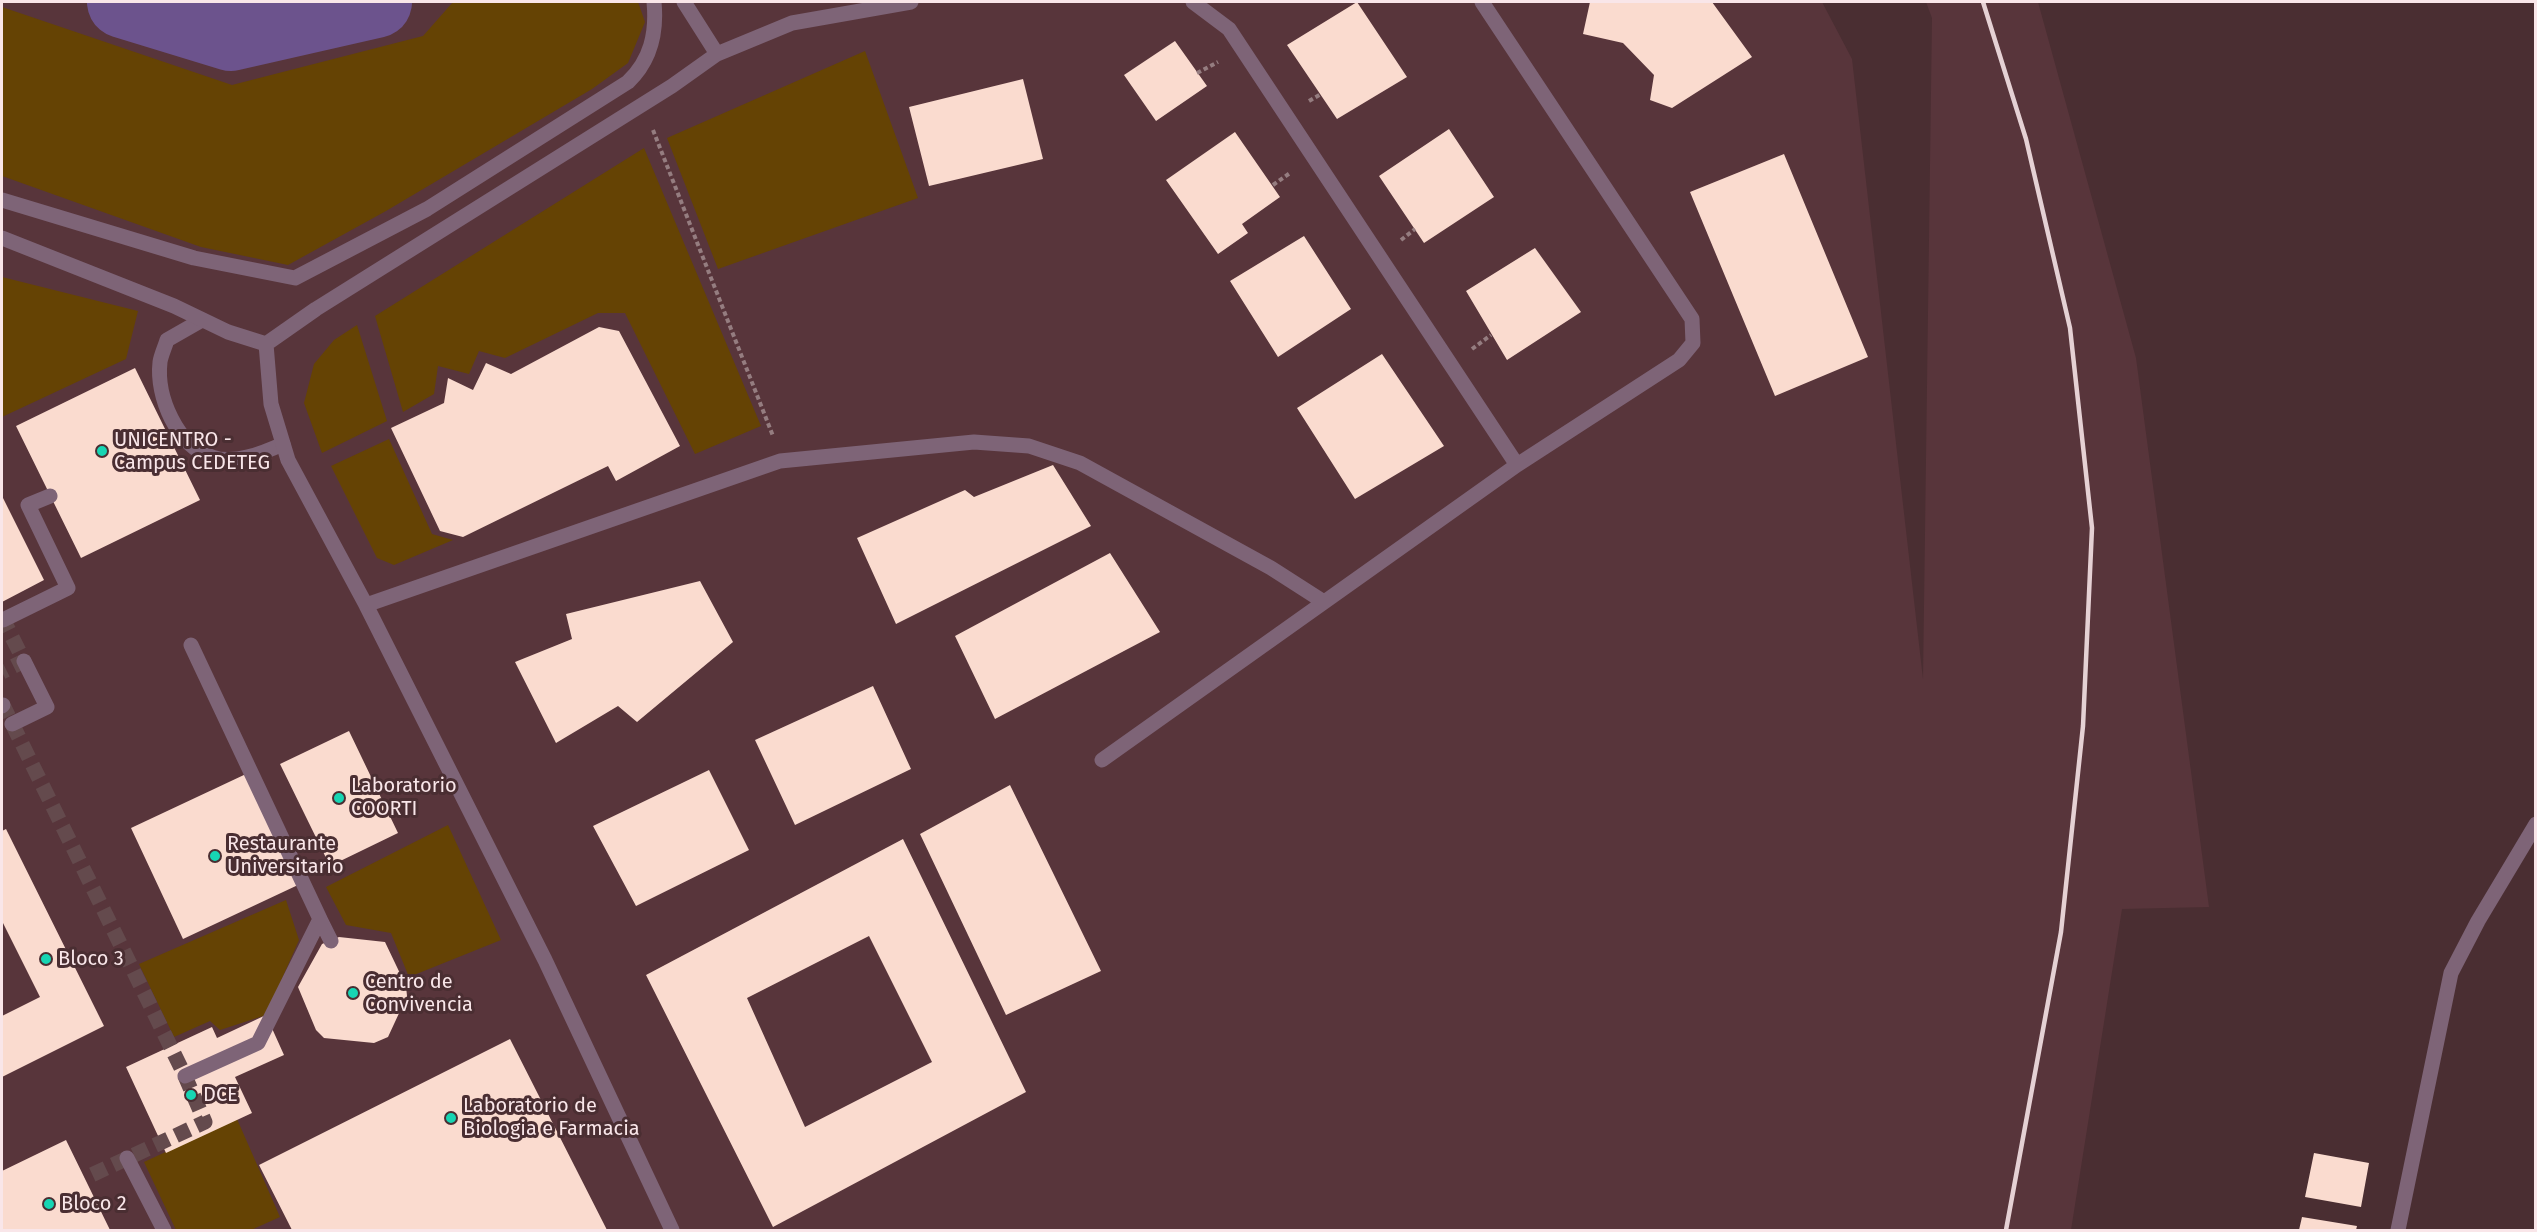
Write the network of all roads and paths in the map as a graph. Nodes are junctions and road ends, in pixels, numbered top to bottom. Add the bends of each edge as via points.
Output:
1 (654, 2) edge
2 (684, 2) edge
3 (911, 2) edge
4 (1193, 2) edge
5 (1482, 2) edge
6 (717, 54) junction
7 (644, 104) junction
8 (2, 200) edge
9 (2, 238) edge
10 (202, 320) junction
11 (266, 344) junction
12 (283, 444) junction
13 (780, 460) junction
14 (1517, 465) junction
15 (50, 496) dead end
16 (1324, 602) junction
17 (366, 605) junction
18 (3, 620) dead end
19 (190, 645) dead end
20 (24, 661) dead end
21 (12, 724) dead end
22 (1102, 760) dead end
23 (2535, 824) edge
24 (320, 919) junction
25 (331, 941) dead end
26 (185, 1076) dead end
27 (128, 1158) dead end
28 (164, 1230) edge
29 (672, 1230) edge
30 (2398, 1230) edge

1 - 8 street via 656,23 649,51 641,69 628,82 427,209 295,278 194,258
2 - 6 street
3 - 6 street via 792,23
4 - 14 street via 1229,29
5 - 14 street via 1692,318 1693,343 1679,360
6 - 7 street
7 - 11 street
7 - 13 path
9 - 10 street
10 - 11 street
10 - 12 street via 167,340 160,360 165,405 188,445 213,458 237,459
11 - 12 street via 271,404
12 - 17 street
13 - 16 street via 974,442 1029,446 1080,463 1271,568
13 - 17 street
14 - 16 street
15 - 18 street via 28,505 68,588
16 - 22 street
17 - 29 street via 545,960
19 - 24 street
20 - 21 street via 46,706
23 - 30 street via 2451,973
24 - 25 street
24 - 26 street via 258,1043
27 - 28 street

